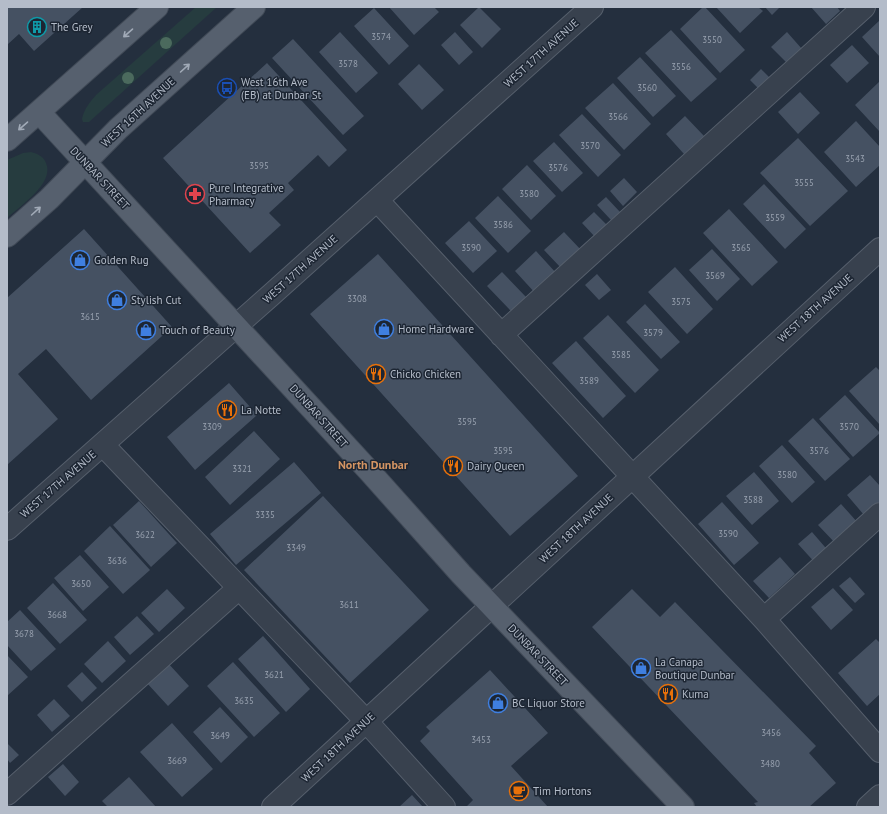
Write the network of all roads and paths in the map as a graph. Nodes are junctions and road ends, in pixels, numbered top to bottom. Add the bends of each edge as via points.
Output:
1 (157, 7) edge
2 (254, 7) edge
3 (592, 7) edge
4 (864, 7) edge
5 (39, 112) junction
6 (7, 140) edge
7 (85, 162) junction
8 (377, 200) junction
9 (7, 236) edge
10 (880, 249) edge
11 (237, 326) junction
12 (501, 335) junction
13 (103, 445) junction
14 (632, 476) junction
15 (880, 514) edge
16 (7, 529) edge
17 (239, 588) junction
18 (491, 606) junction
19 (764, 619) junction
20 (366, 721) junction
21 (880, 751) edge
22 (7, 794) edge
23 (880, 796) edge
24 (273, 807) edge
25 (444, 807) edge
26 (683, 807) edge
27 (868, 807) edge

1 -> 5 main road
7 -> 2 main road, WEST 16TH AVENUE via 118,129
3 - 8 street, WEST 17TH AVENUE
4 - 12 street
5 -> 6 main road
5 - 7 main road, DUNBAR STREET
9 -> 7 main road, WEST 16TH AVENUE via 49,199
7 - 11 main road, DUNBAR STREET
8 - 11 street, WEST 17TH AVENUE
8 - 12 street
10 - 14 street, WEST 18TH AVENUE
11 - 13 street, WEST 17TH AVENUE
11 - 18 main road, DUNBAR STREET
12 - 14 street
13 - 16 street, WEST 17TH AVENUE
13 - 17 street
14 - 18 street, WEST 18TH AVENUE
14 - 19 street
15 - 19 street
17 - 20 street
17 - 22 street
18 - 20 street, WEST 18TH AVENUE
18 - 26 main road, DUNBAR STREET
19 - 21 street
20 - 24 street, WEST 18TH AVENUE
20 - 25 street
23 - 27 street

